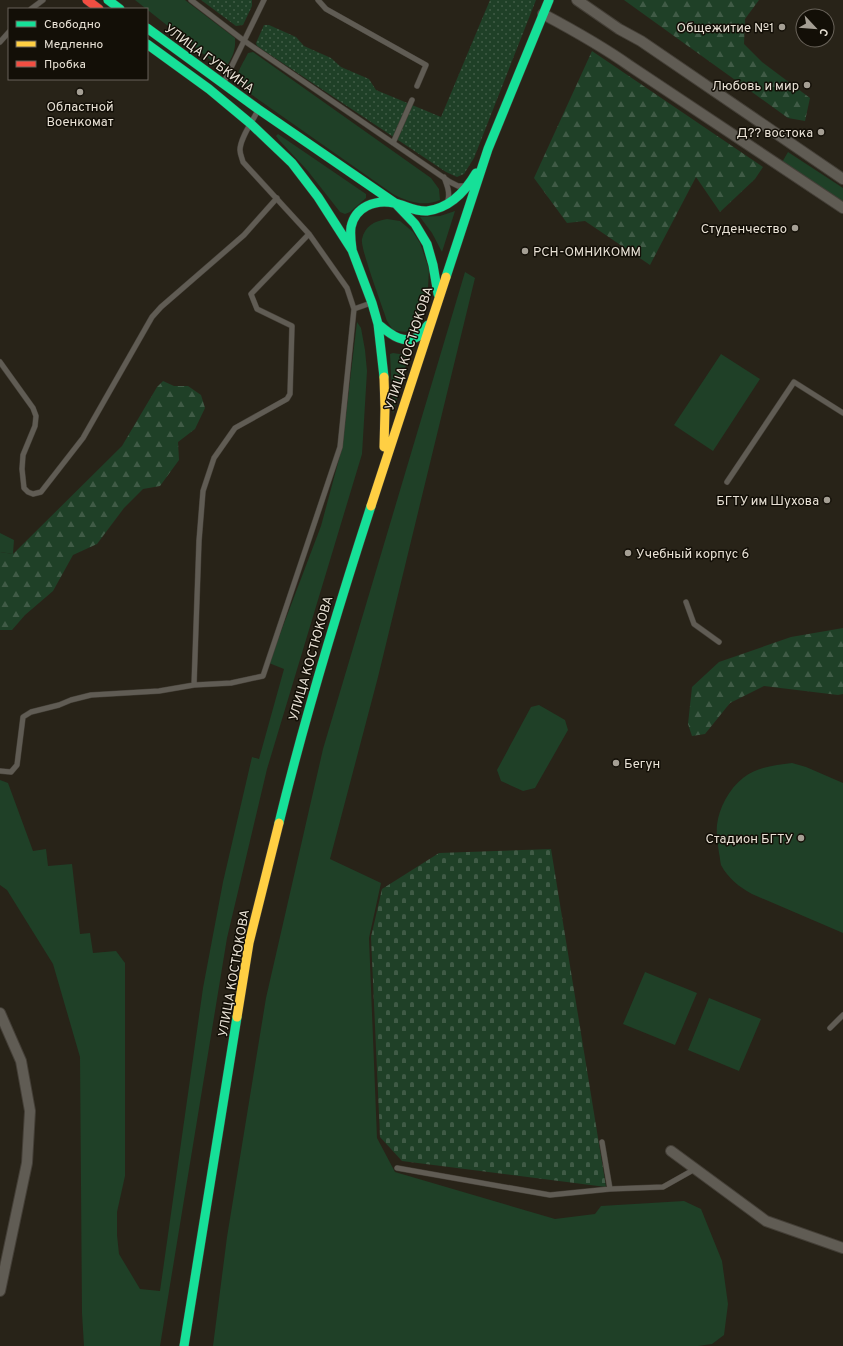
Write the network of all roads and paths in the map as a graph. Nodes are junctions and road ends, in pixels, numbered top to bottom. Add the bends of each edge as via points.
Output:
1 (42, 0) edge
2 (87, 0) edge
3 (108, 0) edge
4 (191, 0) edge
5 (264, 0) edge
6 (318, 0) edge
7 (548, 0) edge
8 (577, 0) edge
9 (32, 8) edge
10 (98, 8) edge
11 (119, 8) edge
12 (543, 14) junction
13 (148, 29) edge
14 (8, 33) edge
15 (244, 40) junction
16 (0, 42) edge
17 (148, 45) edge
18 (224, 84) junction
19 (418, 86) dead end
20 (412, 100) dead end
21 (258, 109) junction
22 (251, 124) junction
23 (393, 143) junction
24 (488, 149) junction
25 (443, 177) junction
26 (843, 179) edge
27 (467, 186) junction
28 (277, 198) junction
29 (395, 203) junction
30 (447, 205) junction
31 (843, 208) edge
32 (309, 234) junction
33 (352, 250) junction
34 (439, 298) junction
35 (372, 303) junction
36 (354, 308) junction
37 (430, 322) junction
38 (378, 324) junction
39 (0, 362) edge
40 (843, 413) edge
41 (384, 462) junction
42 (727, 482) dead end
43 (686, 602) dead end
44 (719, 642) dead end
45 (194, 685) junction
46 (0, 772) edge
47 (0, 1013) edge
48 (843, 1015) edge
49 (830, 1028) dead end
50 (602, 1142) dead end
51 (671, 1151) dead end
52 (397, 1168) dead end
53 (696, 1169) junction
54 (610, 1190) junction
55 (843, 1248) edge
56 (0, 1292) edge
57 (184, 1346) edge

1 - 9 lane
2 - 10 main road
3 - 11 main road
4 - 15 lane
5 - 15 lane
6 - 19 lane via 326,9 426,65
7 - 12 main road, УЛИЦА КОСТЮКОВА
8 - 26 street
12 - 24 main road, УЛИЦА КОСТЮКОВА
12 - 31 street via 576,30 606,49
13 - 18 main road, УЛИЦА ГУБКИНА
14 - 16 lane
15 - 18 lane
15 - 23 lane
17 - 22 main road, УЛИЦА ГУБКИНА via 209,89
18 - 21 main road, УЛИЦА ГУБКИНА
20 - 23 lane
21 - 22 lane
21 - 29 main road, УЛИЦА ГУБКИНА
22 - 28 lane via 242,138 240,150 243,162
22 - 33 main road, УЛИЦА ГУБКИНА via 292,163 318,197
23 - 25 lane
24 - 27 main road
24 - 34 main road, УЛИЦА КОСТЮКОВА
25 - 27 lane via 458,186
25 - 30 lane via 450,195
27 - 30 main road
28 - 32 lane
28 - 39 lane via 244,235 152,317 83,438 42,492 33,494 24,488 23,455 35,426 36,416
29 - 30 main road via 414,210 427,211
29 - 33 main road via 376,202 362,207 353,220
29 - 34 main road via 426,239 435,266
32 - 36 lane via 347,288
32 - 45 lane via 252,294 257,309 292,326 290,394 287,399 235,428 214,458 204,491 199,541
33 - 35 main road
34 - 37 main road, УЛИЦА КОСТЮКОВА
35 - 36 lane
35 - 38 main road
36 - 45 lane via 340,447 263,676 231,684
37 - 38 main road via 420,336 410,340 400,340 392,336
37 - 41 main road, УЛИЦА КОСТЮКОВА
38 - 41 main road via 385,409
40 - 42 lane via 794,382
41 - 57 main road, УЛИЦА КОСТЮКОВА via 334,618 290,777 249,943
43 - 44 lane via 694,624
45 - 46 lane via 159,691 91,695 31,712 22,717 17,765 11,772
47 - 56 street via 21,1061 30,1111 27,1163
48 - 49 lane
50 - 54 lane
51 - 53 street
52 - 54 lane via 550,1195
53 - 54 lane via 663,1187
53 - 55 street via 766,1221

